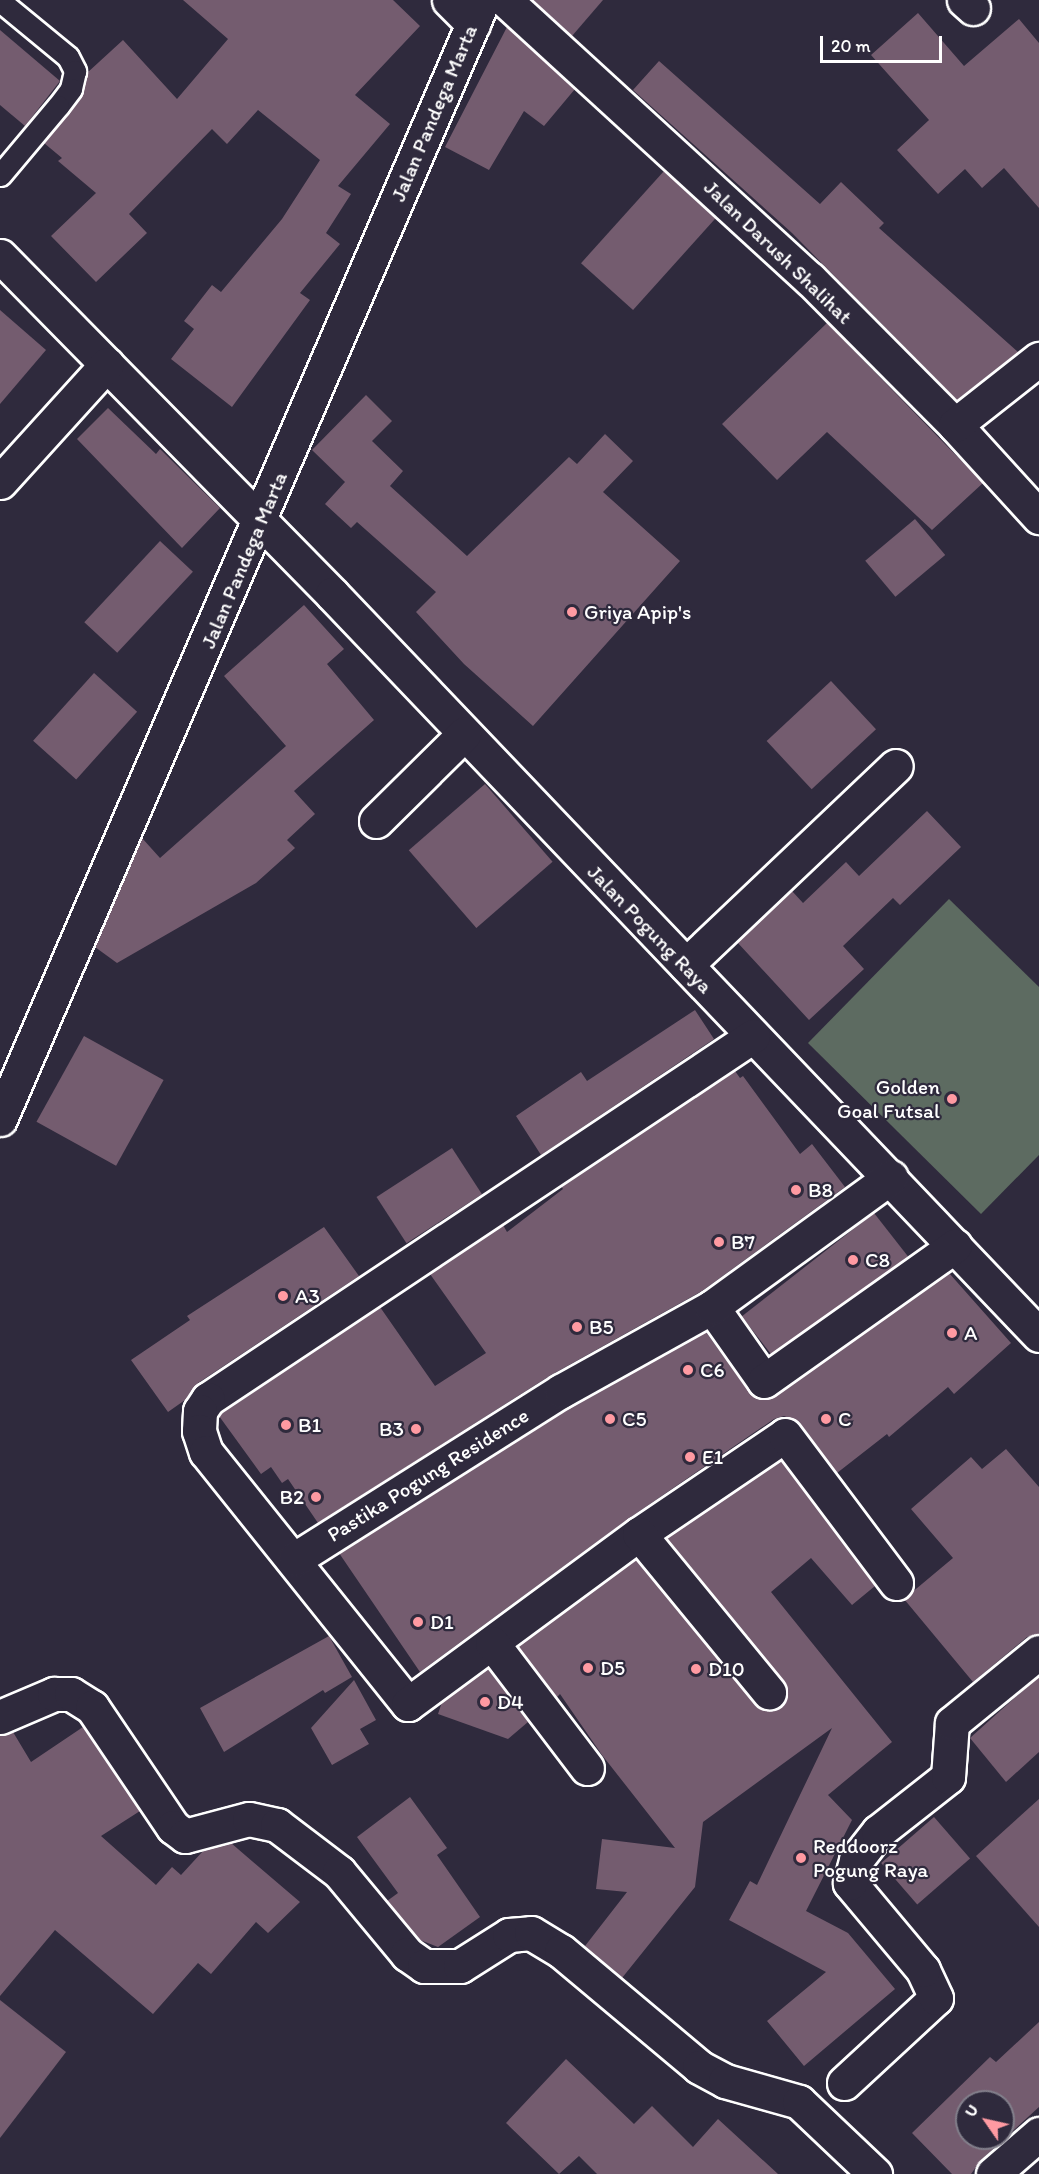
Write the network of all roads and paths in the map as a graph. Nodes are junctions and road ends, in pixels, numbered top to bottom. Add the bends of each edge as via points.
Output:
1 (449, 0) edge
2 (505, 0) edge
3 (0, 2) edge
4 (478, 12) edge
5 (0, 175) edge
6 (0, 256) edge
7 (1039, 359) edge
8 (107, 364) junction
9 (955, 425) junction
10 (0, 482) edge
11 (1039, 518) edge
12 (261, 522) junction
13 (464, 734) junction
14 (896, 766) dead end
15 (376, 821) dead end
16 (686, 965) junction
17 (753, 1036) junction
18 (0, 1119) edge
19 (891, 1177) junction
20 (955, 1246) junction
21 (712, 1307) junction
22 (1039, 1335) edge
23 (639, 1533) junction
24 (295, 1559) junction
25 (896, 1583) dead end
26 (492, 1643) junction
27 (1039, 1652) edge
28 (769, 1692) dead end
29 (0, 1717) edge
30 (587, 1768) dead end
31 (844, 2083) dead end
32 (1039, 2134) edge
33 (875, 2174) edge
34 (993, 2174) edge

1 - 4 street
2 - 9 street, Jalan Darush Shalihat via 810,279
3 - 5 lane via 68,57 75,71 65,98
4 - 12 street, Jalan Pandega Marta
6 - 8 street, Jalan Pogung Raya
7 - 9 street
8 - 10 street
8 - 12 street, Jalan Pogung Raya
9 - 11 street, Jalan Darush Shalihat
12 - 13 street, Jalan Pogung Raya
12 - 18 street, Jalan Pandega Marta
13 - 15 street
13 - 16 street, Jalan Pogung Raya
14 - 16 street
16 - 17 street, Jalan Pogung Raya
17 - 19 street, Jalan Pogung Raya
17 - 24 street via 208,1399 200,1411 199,1431 206,1452
19 - 20 street, Jalan Pogung Raya
19 - 21 street, Pastika Pogung Residence
20 - 21 street via 764,1381
20 - 22 street, Jalan Pogung Raya
21 - 24 street, Pastika Pogung Residence via 561,1391
23 - 25 street via 784,1435
23 - 26 street
23 - 28 street
24 - 26 street via 408,1704
26 - 30 street
27 - 31 street via 951,1723 948,1777 878,1832 856,1860 850,1883 923,1970 936,1998
29 - 33 street via 54,1694 71,1694 92,1707 173,1827 185,1836 249,1819 277,1825 339,1872 407,1954 424,1966 460,1966 509,1935 531,1933 561,1951 699,2067 725,2081 799,2102
32 - 34 street

